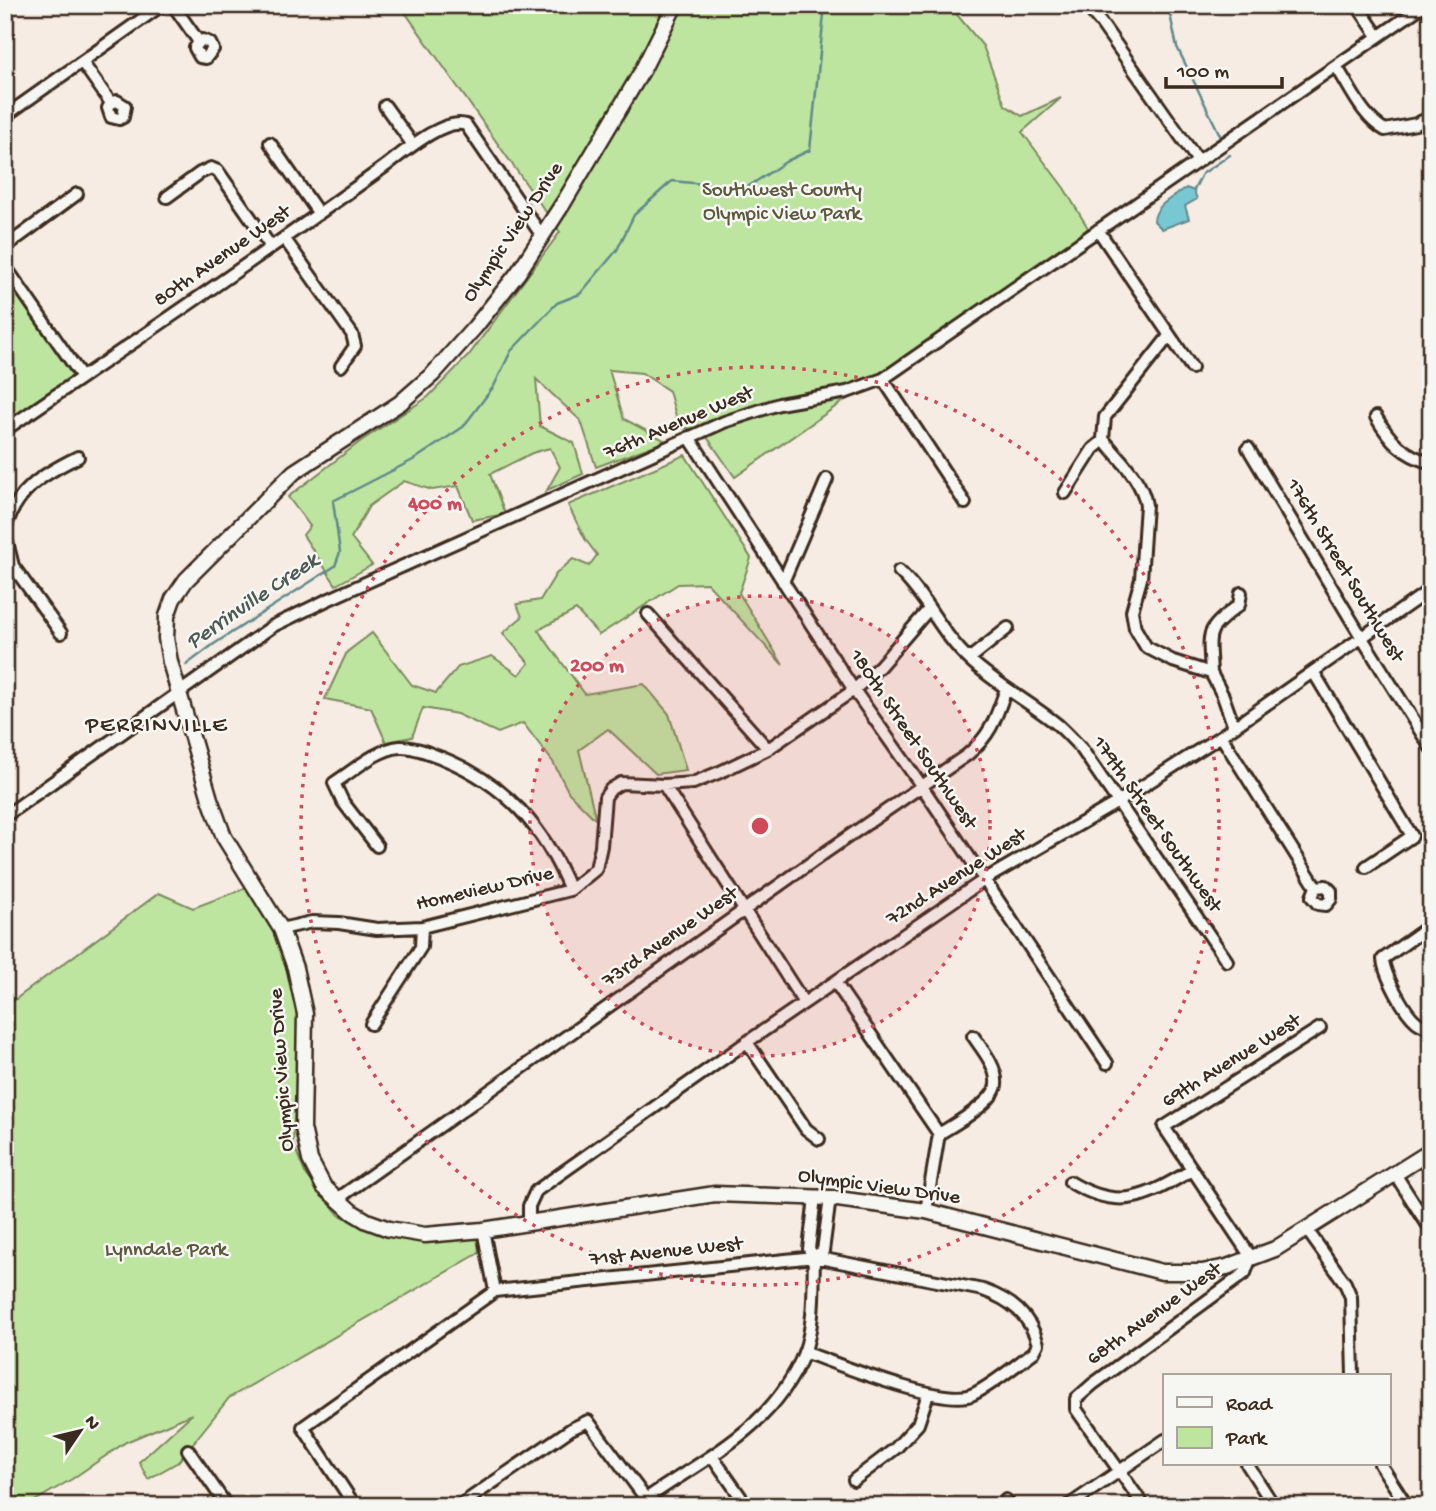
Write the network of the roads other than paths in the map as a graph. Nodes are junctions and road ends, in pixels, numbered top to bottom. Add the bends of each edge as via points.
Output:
1 (162, 5) edge
2 (173, 5) edge
3 (675, 5) edge
4 (1086, 5) edge
5 (1357, 5) edge
6 (1424, 5) edge
7 (1378, 36) junction
8 (199, 42) dead end
9 (82, 62) junction
10 (1336, 66) junction
11 (111, 103) dead end
12 (385, 106) dead end
13 (5, 116) edge
14 (1431, 117) edge
15 (270, 143) dead end
16 (413, 145) junction
17 (1198, 161) junction
18 (77, 194) dead end
19 (167, 197) dead end
20 (319, 214) junction
21 (1098, 230) junction
22 (542, 236) junction
23 (284, 238) junction
24 (5, 247) edge
25 (271, 247) junction
26 (5, 266) edge
27 (1169, 336) junction
28 (341, 366) dead end
29 (1192, 368) dead end
30 (82, 377) junction
31 (883, 379) junction
32 (1376, 416) dead end
33 (5, 430) edge
34 (689, 438) junction
35 (1104, 440) junction
36 (1248, 448) dead end
37 (78, 457) dead end
38 (1431, 463) edge
39 (827, 479) dead end
40 (1065, 493) dead end
41 (965, 503) dead end
42 (5, 533) edge
43 (9, 569) edge
44 (899, 571) dead end
45 (783, 582) junction
46 (1431, 589) edge
47 (1241, 593) dead end
48 (929, 609) junction
49 (648, 614) dead end
50 (1008, 628) dead end
51 (61, 633) dead end
52 (1362, 638) junction
53 (969, 659) junction
54 (1211, 673) junction
55 (1314, 673) junction
56 (1006, 689) junction
57 (854, 690) junction
58 (179, 692) junction
59 (1234, 727) junction
60 (1221, 736) junction
61 (1431, 748) edge
62 (768, 749) junction
63 (664, 785) junction
64 (921, 785) junction
65 (1118, 802) junction
66 (5, 816) edge
67 (377, 846) dead end
68 (1366, 867) dead end
69 (984, 880) junction
70 (1316, 887) dead end
71 (570, 890) junction
72 (743, 910) junction
73 (1431, 925) edge
74 (422, 928) junction
75 (281, 929) junction
76 (1227, 961) dead end
77 (835, 982) junction
78 (804, 1003) junction
79 (371, 1024) dead end
80 (1431, 1025) edge
81 (1320, 1028) dead end
82 (973, 1036) dead end
83 (747, 1042) junction
84 (1107, 1063) dead end
85 (939, 1134) junction
86 (819, 1139) dead end
87 (1431, 1151) edge
88 (1192, 1170) junction
89 (1395, 1174) junction
90 (1070, 1182) dead end
91 (822, 1197) junction
92 (336, 1200) junction
93 (926, 1211) junction
94 (530, 1221) junction
95 (483, 1230) junction
96 (1307, 1230) junction
97 (1431, 1230) edge
98 (814, 1257) junction
99 (1251, 1257) junction
100 (495, 1291) junction
101 (804, 1352) junction
102 (1353, 1374) edge
103 (928, 1394) junction
104 (1163, 1441) edge
105 (188, 1450) dead end
106 (712, 1456) junction
107 (1248, 1466) edge
108 (1381, 1466) edge
109 (1120, 1470) junction
110 (854, 1480) dead end
111 (646, 1499) junction
112 (227, 1506) edge
113 (355, 1506) edge
114 (459, 1506) edge
115 (636, 1506) edge
116 (747, 1506) edge
117 (1068, 1506) edge
118 (1144, 1506) edge
119 (1274, 1506) edge
120 (1407, 1506) edge

1 - 9 street
2 - 8 street
3 - 22 main road, Olympic View Drive via 630,93
4 - 17 street
5 - 7 street
6 - 7 street, 76th Avenue West
7 - 10 street, 76th Avenue West
9 - 11 street
9 - 13 street
10 - 14 street via 1368,116 1385,130
10 - 17 street, 76th Avenue West
12 - 16 street
15 - 20 street
16 - 20 street, 80th Avenue West
16 - 22 street, 80th Avenue West via 440,129 464,124
17 - 21 street, 76th Avenue West
18 - 24 street
19 - 25 street via 200,173 211,168 218,171
20 - 23 street, 80th Avenue West
21 - 27 street
21 - 31 street, 76th Avenue West
22 - 58 main road, Olympic View Drive via 509,286 433,374 378,419 294,471 183,584 171,604 166,632
23 - 25 street, 80th Avenue West
23 - 28 street via 352,334 355,346
25 - 30 street, 80th Avenue West
26 - 30 street
27 - 29 street
27 - 35 street via 1105,417
30 - 33 street, 80th Avenue West
31 - 34 street, 76th Avenue West via 847,392 769,407
31 - 41 street
32 - 38 street via 1401,450
34 - 45 street, 180th Street Southwest
34 - 58 street, 76th Avenue West via 273,626
35 - 40 street via 1093,449
35 - 54 street via 1145,494 1141,579 1132,611 1135,628 1146,648
36 - 52 street, 176th Street Southwest
37 - 42 street via 55,468 19,496 9,512
39 - 45 street
42 - 43 street
43 - 51 street
44 - 48 street, 179th Street Southwest
45 - 57 street, 180th Street Southwest
46 - 52 street, 72nd Avenue West
47 - 54 street via 1239,605 1214,625 1210,635
48 - 53 street, 179th Street Southwest
48 - 57 street
49 - 62 street
50 - 53 street
52 - 55 street, 72nd Avenue West
52 - 61 street, 176th Street Southwest
53 - 56 street, 179th Street Southwest
54 - 59 street
55 - 59 street, 72nd Avenue West
55 - 68 street via 1412,836
56 - 64 street, 73rd Avenue West via 992,728 981,743
56 - 65 street, 179th Street Southwest via 1081,748
57 - 62 street
57 - 64 street, 180th Street Southwest
58 - 66 street, 76th Avenue West
58 - 75 main road, Olympic View Drive via 225,837
59 - 60 street, 72nd Avenue West
60 - 65 street, 72nd Avenue West
60 - 70 street
62 - 63 street via 693,783
63 - 71 street, Homeview Drive via 621,783 611,789 605,797 596,869
63 - 72 street
64 - 69 street, 180th Street Southwest
64 - 72 street, 73rd Avenue West
65 - 69 street, 72nd Avenue West
65 - 76 street, 179th Street Southwest
67 - 71 street via 334,783 377,755 400,747 431,754 471,770 501,792 536,827 558,859
69 - 77 street, 72nd Avenue West
69 - 84 street, 180th Street Southwest
71 - 74 street, Homeview Drive
72 - 78 street
72 - 92 street, 73rd Avenue West
73 - 80 street via 1383,960 1396,993 1417,1023
74 - 75 street, Homeview Drive via 312,922
74 - 79 street via 421,947
75 - 92 main road, Olympic View Drive via 305,1014 306,1146 316,1174
77 - 78 street, 72nd Avenue West
77 - 85 street
78 - 83 street, 72nd Avenue West
81 - 88 street, 69th Avenue West via 1164,1127
82 - 85 street via 988,1058 996,1085 972,1112
83 - 86 street via 806,1129
83 - 94 street, 72nd Avenue West via 536,1191 529,1206
85 - 93 street
87 - 89 main road, Olympic View Drive
88 - 90 street via 1136,1198 1089,1194
88 - 99 street
89 - 96 main road, Olympic View Drive
89 - 97 street
91 - 93 main road, Olympic View Drive
91 - 94 main road, Olympic View Drive via 715,1194
91 - 98 street via 809,1249
92 - 95 main road, Olympic View Drive via 367,1221 389,1229 425,1235
93 - 99 main road, Olympic View Drive via 1162,1272 1202,1272
94 - 95 main road, Olympic View Drive
95 - 100 street
96 - 99 main road, Olympic View Drive
96 - 102 street via 1351,1297
98 - 100 street, 71st Avenue West
98 - 101 street via 812,1318
98 - 103 street, 71st Avenue West via 984,1290 1021,1311 1034,1329 1038,1344 1034,1352 974,1394 958,1398
99 - 109 street, 68th Avenue West via 1245,1273 1076,1399 1076,1409
100 - 113 street, 71st Avenue West via 303,1427
101 - 103 street
101 - 106 street via 767,1413
103 - 110 street via 918,1423 896,1448
104 - 109 street
105 - 112 street
106 - 111 street
106 - 116 street
107 - 119 street
108 - 120 street
109 - 117 street
109 - 118 street
111 - 114 street via 587,1421
111 - 115 street

